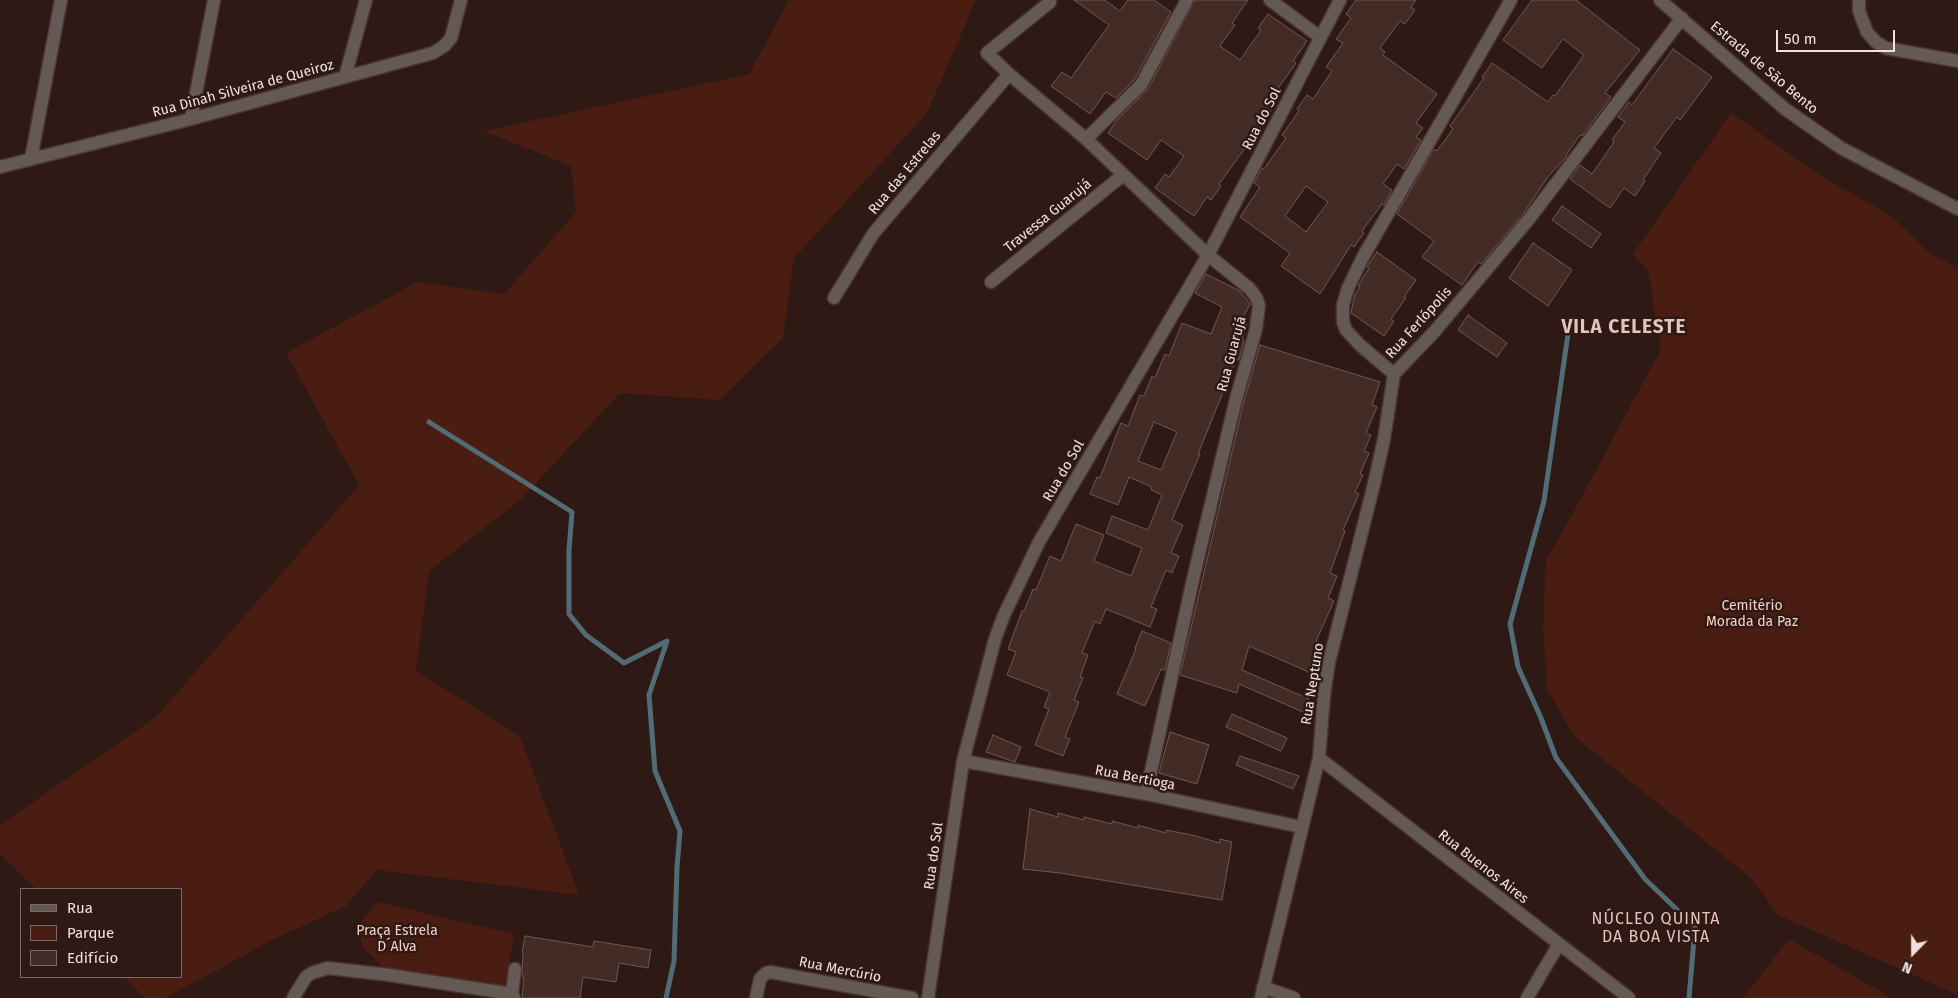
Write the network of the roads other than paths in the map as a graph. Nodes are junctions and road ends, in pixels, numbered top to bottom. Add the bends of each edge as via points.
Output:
1 (60, 0) edge
2 (214, 0) edge
3 (366, 0) edge
4 (461, 0) edge
5 (1187, 0) edge
6 (1270, 0) edge
7 (1340, 0) edge
8 (1511, 0) edge
9 (1660, 0) edge
10 (1859, 0) edge
11 (1050, 2) dead end
12 (1682, 18) junction
13 (1320, 37) junction
14 (1958, 61) edge
15 (1009, 74) junction
16 (345, 77) junction
17 (191, 119) junction
18 (1086, 139) junction
19 (31, 159) junction
20 (0, 167) edge
21 (1123, 175) junction
22 (1958, 209) edge
23 (1208, 255) junction
24 (991, 282) dead end
25 (834, 298) dead end
26 (1394, 374) junction
27 (1319, 758) junction
28 (963, 761) junction
29 (1146, 794) junction
30 (1302, 827) junction
31 (1558, 944) junction
32 (515, 969) dead end
33 (1262, 993) edge
34 (513, 996) edge
35 (293, 998) edge
36 (756, 998) edge
37 (912, 998) edge
38 (928, 998) edge
39 (1294, 998) edge
40 (1527, 998) edge
41 (1629, 998) edge

1 - 19 street
2 - 17 street
3 - 16 street
4 - 16 street, Rua Dinah Silveira de Queiroz via 451,38 433,54
5 - 18 street via 1141,85
6 - 13 street
7 - 13 street, Rua do Sol
8 - 26 street, Rua Ferlópolis via 1348,288 1343,305 1346,330
9 - 12 street, Estrada de São Bento
10 - 14 street via 1859,11 1867,32 1876,42 1886,48
11 - 15 street, Rua Guarujá via 987,53
12 - 22 street, Estrada de São Bento via 1785,109 1841,148
12 - 26 street, Rua Ferlópolis via 1529,219
13 - 23 street, Rua do Sol
15 - 18 street, Rua Guarujá
15 - 25 street, Rua das Estrelas via 873,234
16 - 17 street, Rua Dinah Silveira de Queiroz
17 - 19 street, Rua Dinah Silveira de Queiroz
18 - 21 street, Rua Guarujá
19 - 20 street, Rua Dinah Silveira de Queiroz
21 - 23 street, Rua Guarujá
21 - 24 street, Travessa Guarujá
23 - 28 street, Rua do Sol via 1023,574 995,639
23 - 29 street, Rua Guarujá via 1249,288 1258,300 1256,329 1196,566
26 - 27 street, Rua Neptuno via 1374,484 1329,662
27 - 30 street, Rua Neptuno
27 - 31 street, Rua Buenos Aires
28 - 29 street, Rua Bertioga
28 - 38 street, Rua do Sol
29 - 30 street, Rua Bertioga
30 - 33 street, Rua Neptuno
31 - 40 street
31 - 41 street, Rua Buenos Aires
32 - 34 street
33 - 39 street
34 - 35 street via 389,974 328,968 306,977
36 - 37 street, Rua Mercúrio via 758,983 770,972

